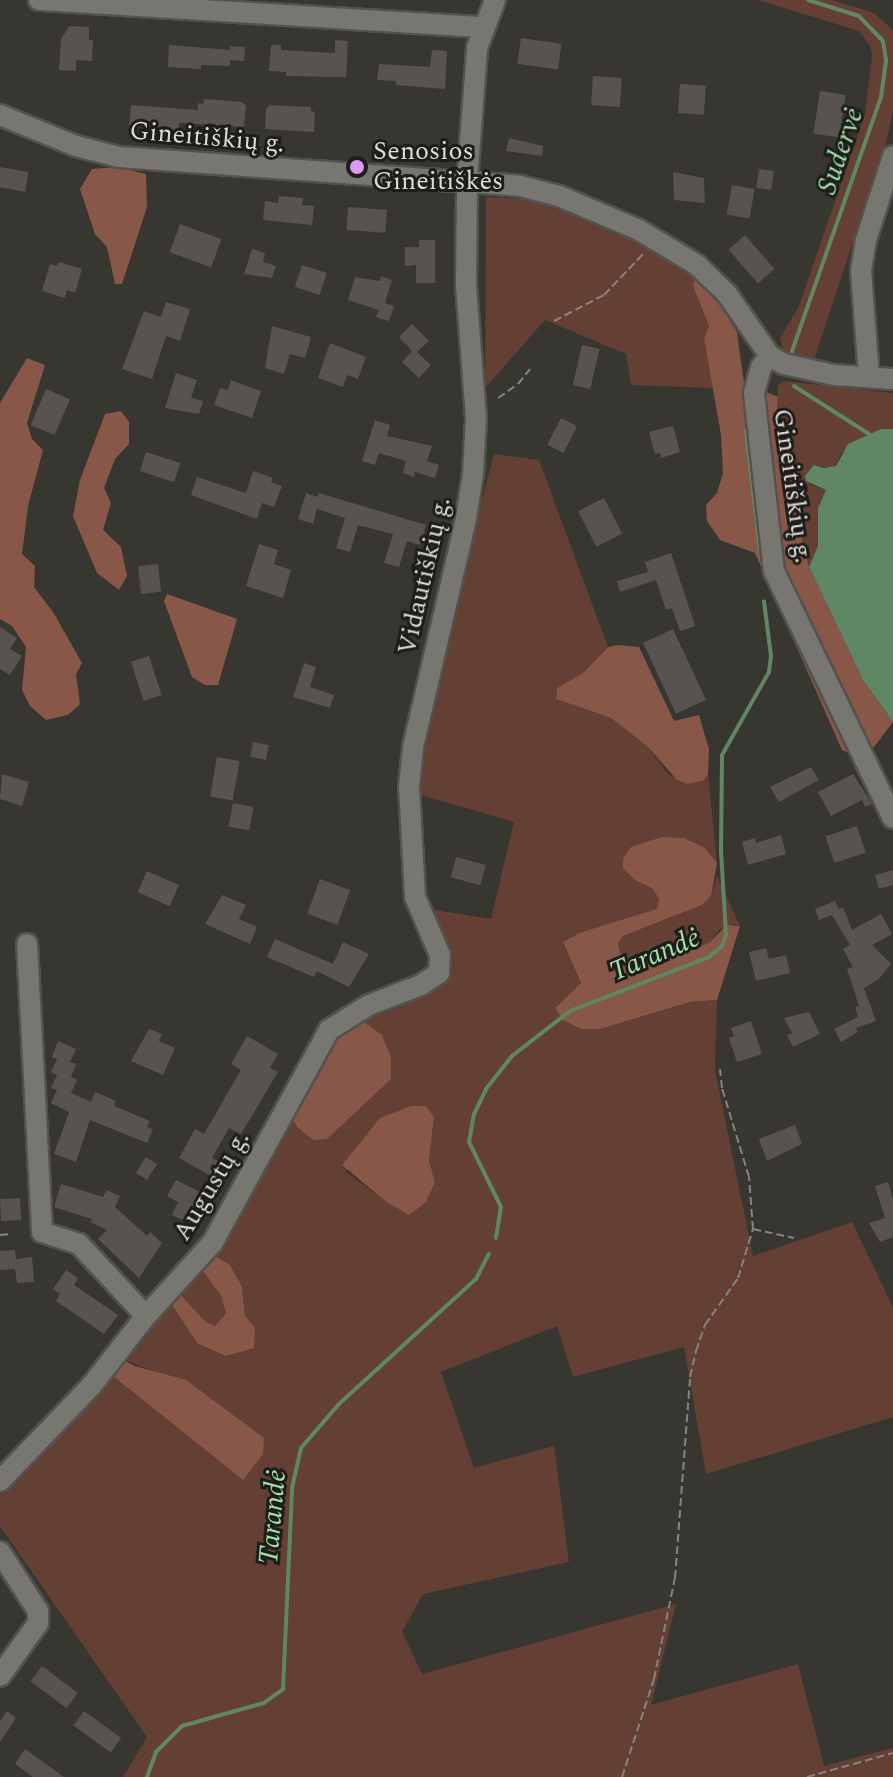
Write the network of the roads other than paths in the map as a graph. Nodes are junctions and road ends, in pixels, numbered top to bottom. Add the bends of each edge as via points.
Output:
1 (39, 0) edge
2 (495, 0) edge
3 (482, 27) junction
4 (0, 115) edge
5 (893, 156) edge
6 (467, 182) junction
7 (770, 356) junction
8 (869, 377) junction
9 (893, 379) edge
10 (893, 818) edge
11 (27, 944) dead end
12 (439, 973) joint
13 (146, 1316) junction
14 (0, 1481) edge
15 (0, 1552) edge
16 (0, 1676) edge

1 - 3 street
2 - 3 street, Vidautiškių g.
3 - 6 street, Vidautiškių g.
4 - 6 street, Gineitiškių g. via 119,157
5 - 8 street via 861,271
6 - 7 street, Gineitiškių g. via 520,186 559,196 655,238 713,279
6 - 12 street, Vidautiškių g. via 466,285 476,418 473,474 409,786 415,897 440,955
7 - 8 street via 806,370
7 - 10 street, Gineitiškių g. via 754,393 774,571
8 - 9 street
11 - 13 street via 42,1232 79,1244
12 - 13 street, Augustų g. via 329,1030 213,1242
13 - 14 street, Augustų g. via 92,1385
15 - 16 street via 38,1611 38,1623

